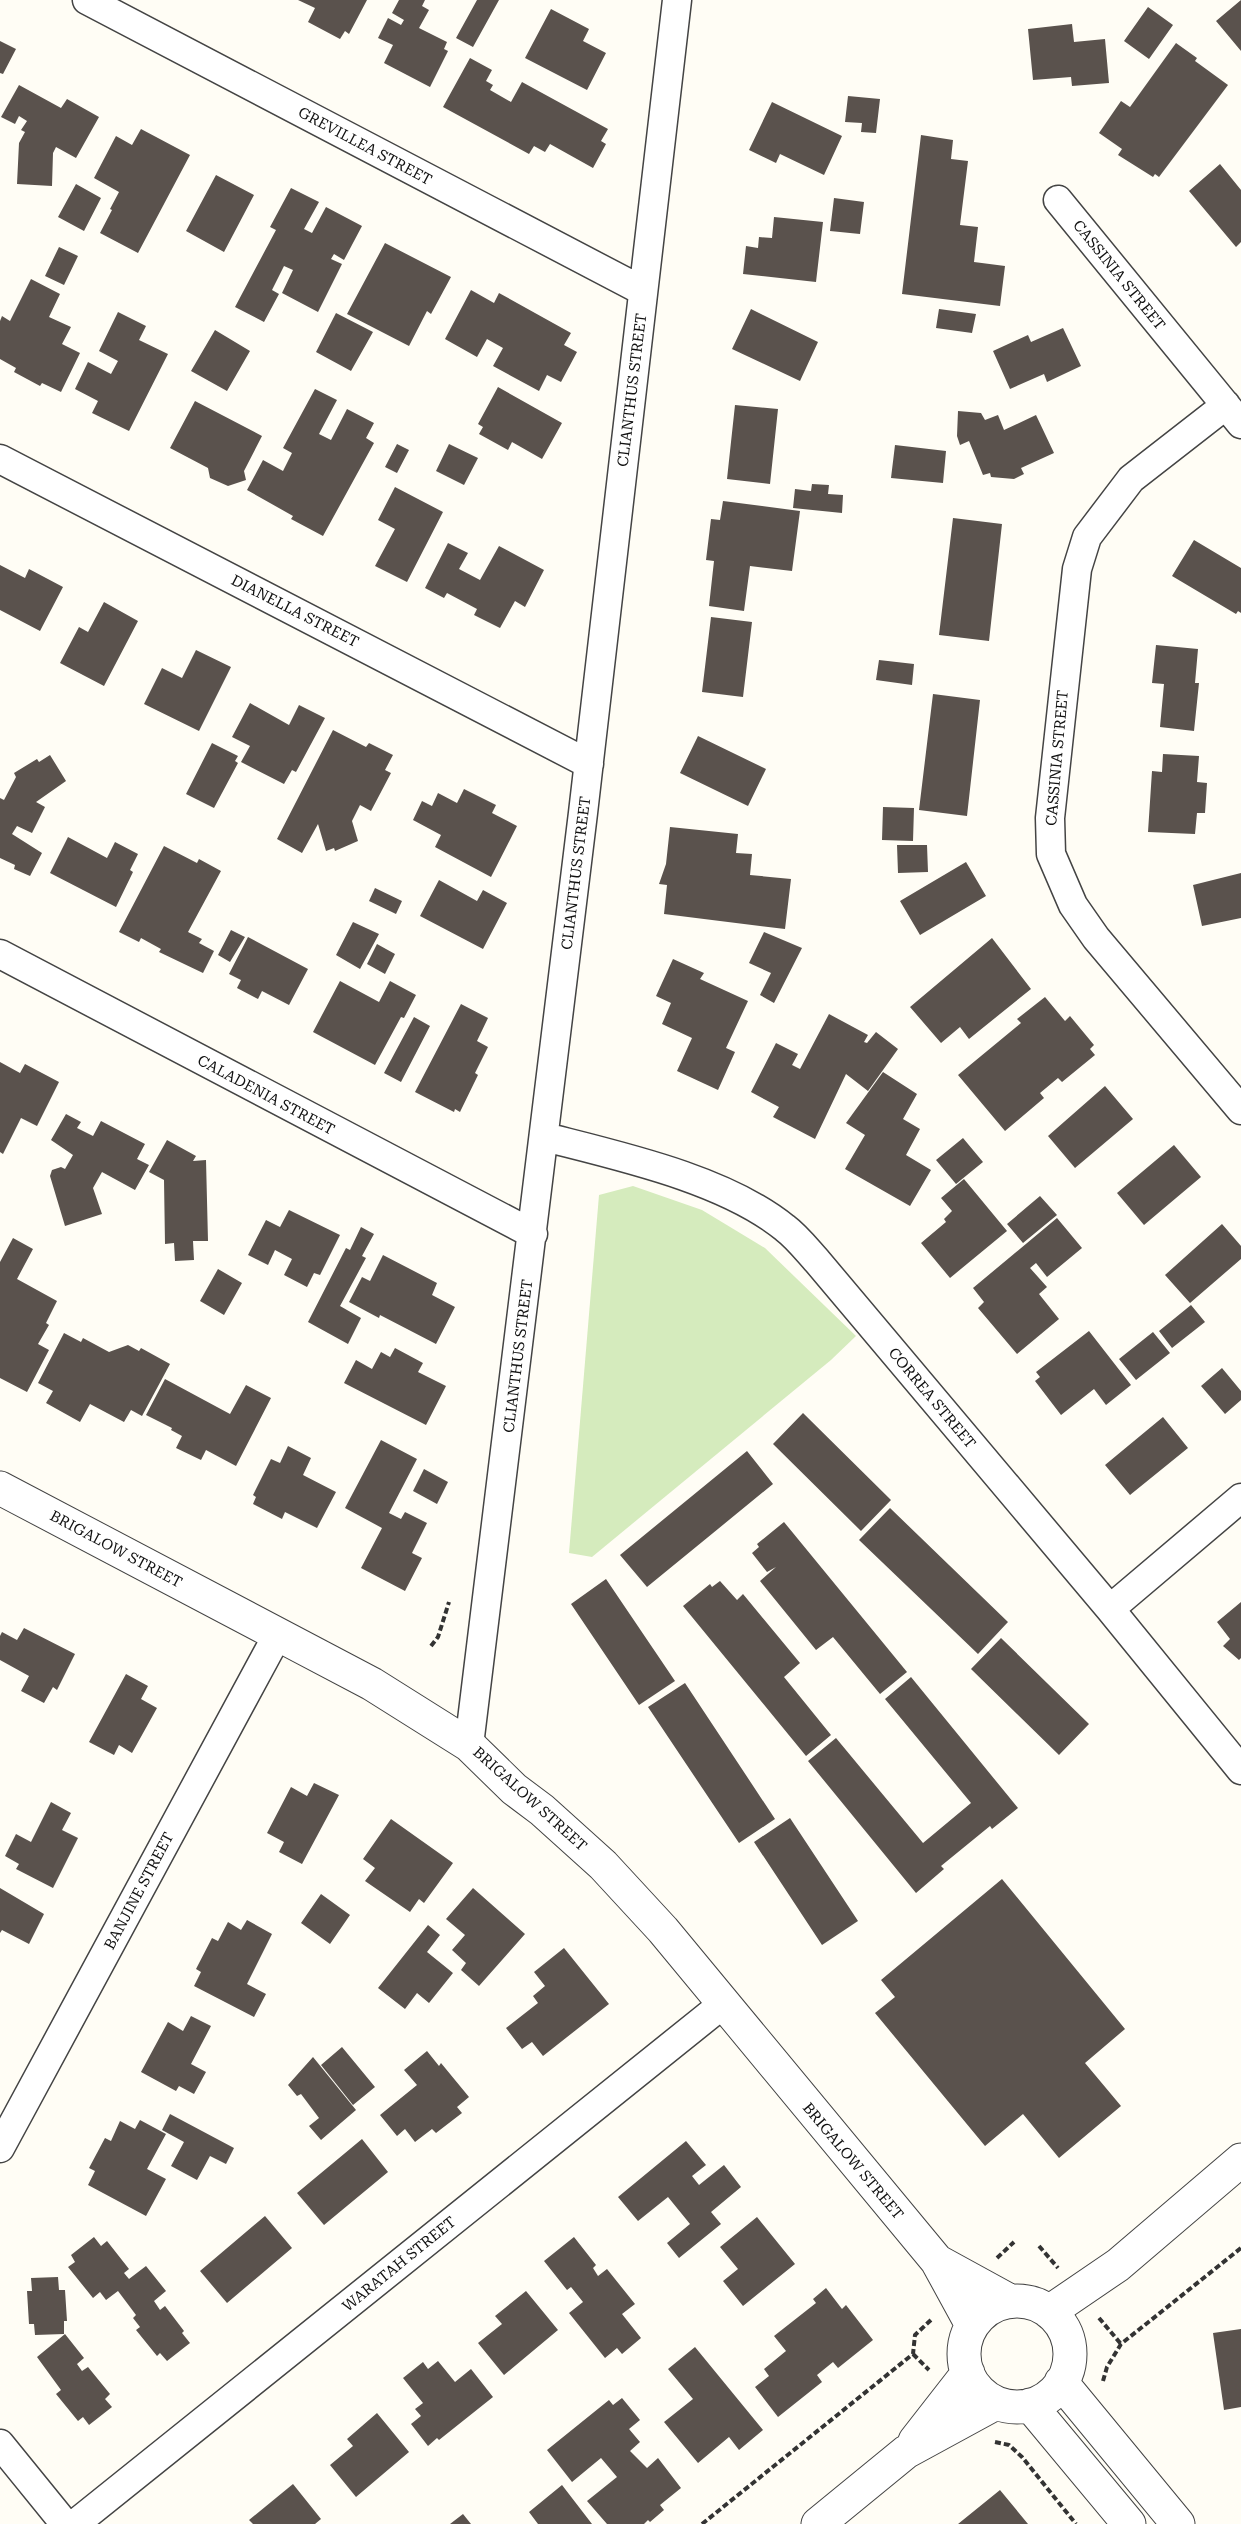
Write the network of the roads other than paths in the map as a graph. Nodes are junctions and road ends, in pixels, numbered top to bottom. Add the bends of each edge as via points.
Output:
1 (87, 0) edge
2 (677, 0) edge
3 (1058, 200) dead end
4 (643, 291) junction
5 (1233, 415) edge
6 (0, 459) edge
7 (589, 764) junction
8 (0, 954) edge
9 (1241, 1110) edge
10 (545, 1137) junction
11 (533, 1234) junction
12 (0, 1488) edge
13 (1241, 1498) edge
14 (1110, 1609) junction
15 (278, 1634) junction
16 (469, 1745) junction
17 (1241, 1770) edge
18 (723, 2004) junction
19 (0, 2148) edge
20 (1241, 2160) edge
21 (937, 2261) junction
22 (1118, 2265) junction
23 (1010, 2301) junction
24 (1049, 2312) junction
25 (972, 2325) junction
26 (1068, 2344) junction
27 (968, 2373) junction
28 (1061, 2382) junction
29 (996, 2403) junction
30 (1030, 2405) junction
31 (0, 2444) edge
32 (906, 2452) junction
33 (65, 2524) edge
34 (75, 2524) edge
35 (818, 2524) edge
36 (1129, 2524) edge
37 (1178, 2524) edge

1 - 4 street, GREVILLEA STREET
2 - 4 street, CLIANTHUS STREET
3 - 5 street, CASSINIA STREET
4 - 7 street, CLIANTHUS STREET
5 - 9 street, CASSINIA STREET via 1131,478 1087,537 1077,569 1050,818 1051,854 1073,905 1096,938
6 - 7 street, DIANELLA STREET
7 - 10 street, CLIANTHUS STREET
8 - 11 street, CALADENIA STREET
10 - 11 street, CLIANTHUS STREET
10 - 14 street, CORREA STREET via 635,1160 699,1182 746,1203 785,1228
11 - 16 street, CLIANTHUS STREET
12 - 15 street, BRIGALOW STREET
13 - 14 street
14 - 17 street, CORREA STREET
15 - 16 street, BRIGALOW STREET via 372,1684
15 - 19 street, BANJINE STREET
16 - 18 street, BRIGALOW STREET via 603,1865
18 - 21 street, BRIGALOW STREET
18 - 34 street, WARATAH STREET
20 - 22 street
21 - 23 street, BRIGALOW STREET
21 - 25 street, BRIGALOW STREET
22 - 24 street
22 - 26 street
23 - 24 street via 1038,2305
23 - 25 street via 996,2305
24 - 26 street via 1065,2331
25 - 27 street via 964,2357
26 - 28 street via 1067,2370
27 - 29 street via 984,2396
27 - 32 street
28 - 30 street via 1053,2392
28 - 37 street
29 - 30 street via 1012,2407
29 - 32 street
30 - 36 street
31 - 33 street
32 - 35 street

